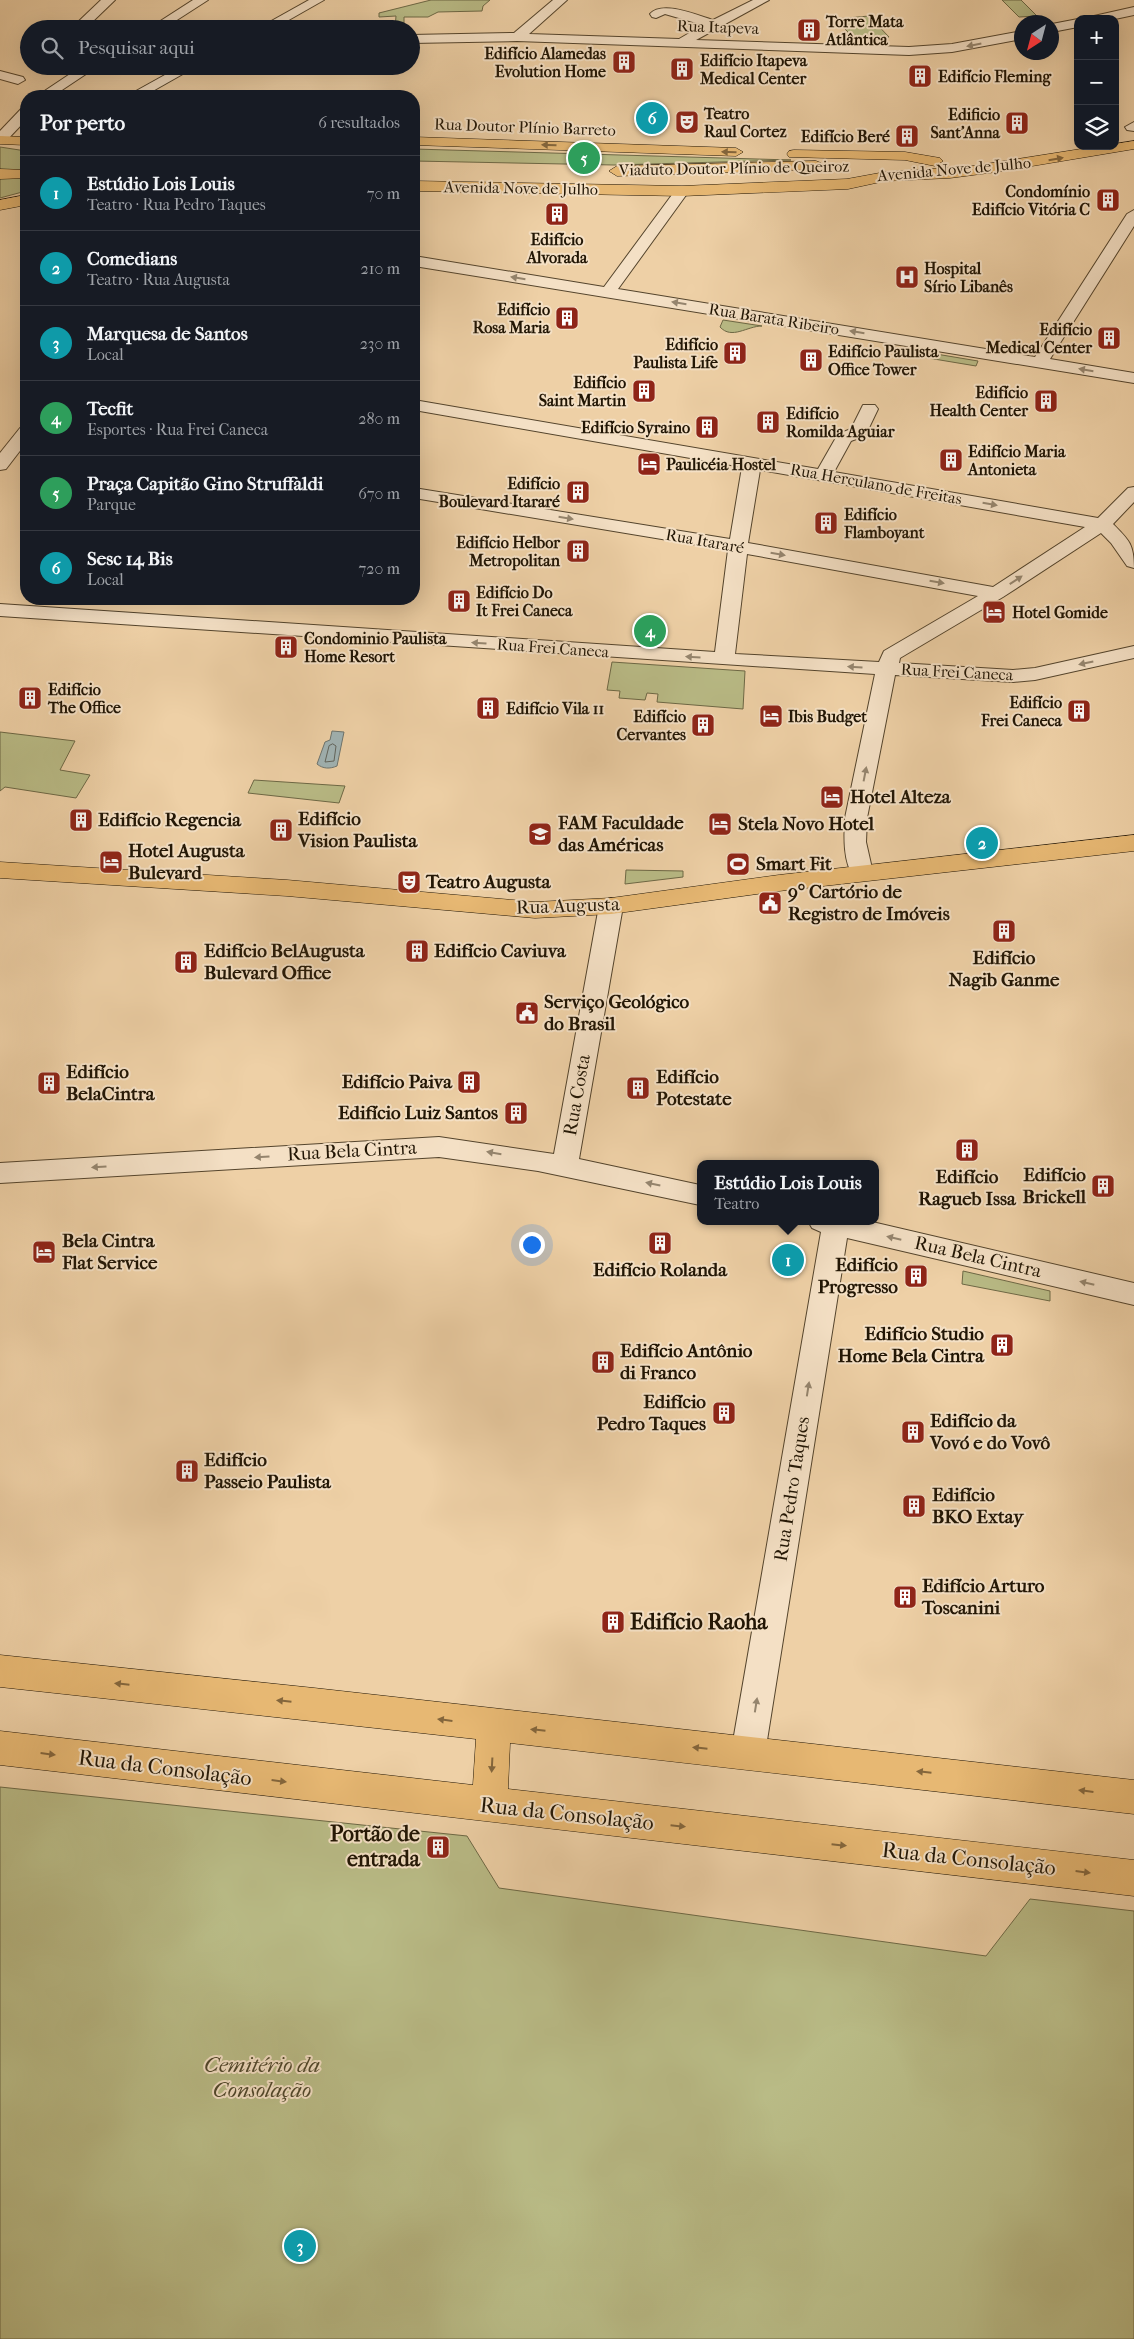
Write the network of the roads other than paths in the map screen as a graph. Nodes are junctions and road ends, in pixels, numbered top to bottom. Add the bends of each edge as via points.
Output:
1 (109, 0) edge
2 (202, 0) edge
3 (318, 0) edge
4 (562, 0) edge
5 (763, 0) edge
6 (664, 10) dead end
7 (1134, 11) edge
8 (1116, 15) edge
9 (87, 20) edge
10 (169, 20) edge
11 (280, 20) edge
12 (715, 24) junction
13 (1074, 24) edge
14 (1059, 27) edge
15 (1014, 36) edge
16 (517, 37) junction
17 (420, 38) edge
18 (682, 43) junction
19 (78, 75) edge
20 (174, 75) edge
21 (0, 76) edge
22 (18, 80) dead end
23 (54, 90) edge
24 (145, 90) edge
25 (20, 118) edge
26 (1133, 127) edge
27 (1119, 129) edge
28 (0, 139) edge
29 (20, 141) edge
30 (420, 141) edge
31 (1134, 145) edge
32 (975, 155) dead end
33 (935, 161) joint
34 (753, 163) junction
35 (0, 167) edge
36 (20, 167) edge
37 (606, 171) dead end
38 (0, 174) edge
39 (20, 174) edge
40 (420, 176) edge
41 (868, 177) junction
42 (420, 186) edge
43 (682, 190) junction
44 (20, 201) edge
45 (0, 205) edge
46 (1134, 214) edge
47 (420, 262) edge
48 (608, 292) junction
49 (1040, 362) junction
50 (1134, 378) edge
51 (420, 406) edge
52 (869, 410) dead end
53 (20, 440) edge
54 (752, 463) junction
55 (0, 465) edge
56 (824, 475) junction
57 (1134, 492) edge
58 (420, 494) edge
59 (1102, 524) junction
60 (738, 546) junction
61 (1134, 562) edge
62 (996, 593) junction
63 (0, 610) edge
64 (1134, 652) edge
65 (724, 659) junction
66 (885, 669) junction
67 (1134, 843) edge
68 (0, 870) edge
69 (862, 873) junction
70 (611, 906) junction
71 (565, 1165) junction
72 (0, 1173) edge
73 (697, 1194) edge
74 (829, 1225) edge
75 (838, 1225) edge
76 (1134, 1294) edge
77 (0, 1671) edge
78 (494, 1726) junction
79 (0, 1748) edge
80 (748, 1753) junction
81 (1134, 1797) edge
82 (490, 1805) junction
83 (1134, 1878) edge

1 - 9 street
2 - 10 street
3 - 11 street
4 - 16 street
5 - 12 street
6 - 12 street
7 - 8 street
12 - 18 street
13 - 14 street
15 -> 18 street, Rua Itapeva via 952,48 909,51
16 - 17 street, Rua Itapeva
16 - 18 street, Rua Itapeva
19 - 23 street
20 - 24 street
21 - 22 street
25 - 28 street
26 - 27 main road
28 - 29 main road
34 -> 30 main road, Rua Doutor Plínio Barreto
41 -> 31 main road, Avenida Nove de Julho via 975,170
32 - 33 main road, Avenida Nove de Julho
33 - 34 main road, Viaduto Doutor Plínio de Queiroz via 896,164
34 - 37 main road, Viaduto Doutor Plínio de Queiroz
34 - 40 main road, Viaduto Doutor Plínio de Queiroz via 657,180
34 - 41 main road, Viaduto Doutor Plínio de Queiroz
35 - 36 main road
38 - 39 main road
41 - 43 main road, Avenida Nove de Julho via 848,184
42 - 43 main road, Avenida Nove de Julho
43 - 48 street
44 - 45 main road
46 - 49 street
48 -> 47 street, Rua Barata Ribeiro
49 -> 48 street, Rua Barata Ribeiro
50 -> 49 street, Rua Barata Ribeiro
51 - 54 street, Rua Herculano de Freitas
52 - 56 street via 858,432 844,438
53 - 55 street
54 - 56 street, Rua Herculano de Freitas
54 - 60 street
56 -> 59 street, Rua Herculano de Freitas
57 - 59 street
58 -> 60 street, Rua Itararé
59 - 61 street via 1118,539
62 -> 59 street
60 -> 62 street, Rua Itararé
60 - 65 street
62 - 66 street via 890,655
65 -> 63 street, Rua Frei Caneca
64 -> 66 street, Rua Frei Caneca via 1013,676
66 -> 65 street, Rua Frei Caneca
69 -> 66 street via 855,842 856,818
67 - 69 main road, Rua Augusta
68 - 70 main road, Rua Augusta via 278,887 535,910
69 - 70 main road, Rua Augusta
70 - 71 street, Rua Costa
71 -> 72 street, Rua Bela Cintra via 485,1151 439,1147
73 -> 71 street, Rua Bela Cintra
80 -> 74 street, Rua Pedro Taques
76 -> 75 street, Rua Bela Cintra
78 -> 77 main road
80 -> 78 main road
78 -> 82 main road
79 -> 82 main road, Rua da Consolação
81 -> 80 main road
82 -> 83 main road, Rua da Consolação

